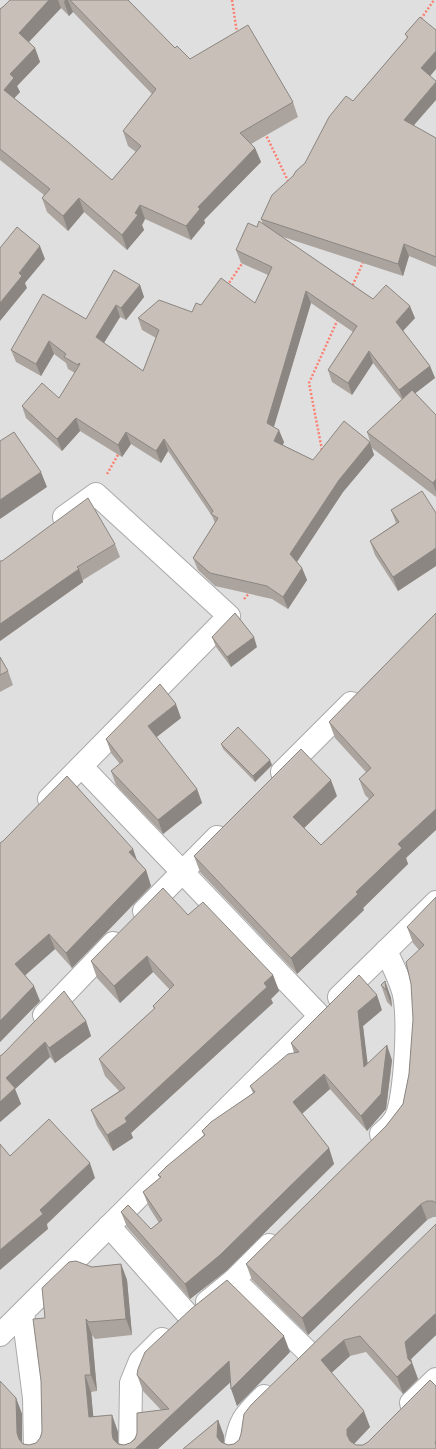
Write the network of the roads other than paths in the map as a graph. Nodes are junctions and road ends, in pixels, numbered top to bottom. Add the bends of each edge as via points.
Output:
1 (51, 527) edge
2 (363, 692) edge
3 (82, 767) junction
4 (267, 787) edge
5 (33, 815) edge
6 (233, 821) edge
7 (183, 871) junction
8 (436, 902) edge
9 (386, 951) junction
10 (320, 1016) junction
11 (28, 1032) edge
12 (366, 1149) edge
13 (109, 1226) junction
14 (283, 1231) edge
15 (234, 1280) junction
16 (23, 1313) junction
17 (189, 1316) junction
18 (0, 1335) edge
19 (324, 1336) edge
20 (308, 1352) junction
21 (436, 1379) edge
22 (396, 1418) edge
23 (35, 1449) edge
24 (130, 1449) edge
25 (235, 1449) edge

1 - 3 street via 96,494 229,616
2 - 4 street
3 - 5 street
3 - 7 street
6 - 7 street
7 - 10 street
7 - 11 street
8 - 9 street
9 - 10 street
9 - 12 street via 403,991 406,1019 402,1084 398,1114
10 - 13 street
13 - 16 street
13 - 17 street
14 - 15 street
15 - 17 street
15 - 20 street
16 - 18 street
16 - 23 street via 34,1398
17 - 24 street via 140,1362 131,1383
19 - 20 street
20 - 25 street via 247,1413 238,1426
21 - 22 street

